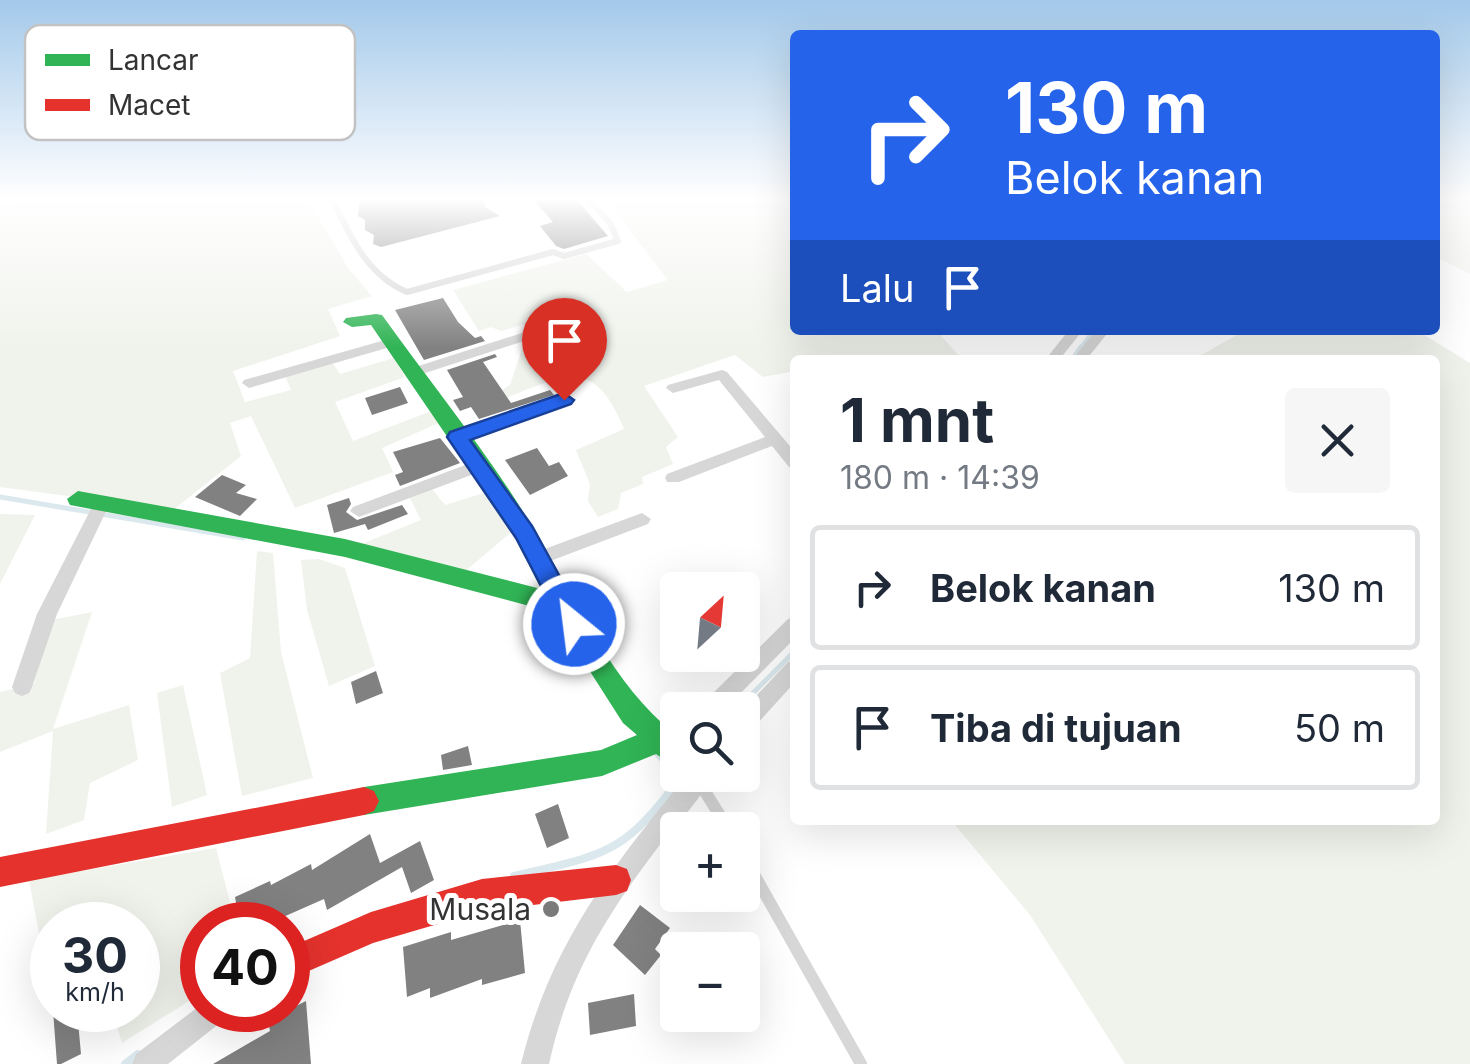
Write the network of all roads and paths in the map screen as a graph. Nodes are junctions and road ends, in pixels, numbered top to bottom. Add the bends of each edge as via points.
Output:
1 (360, 249) edge
2 (590, 249) edge
3 (352, 322) dead end
4 (1072, 335) edge
5 (1099, 335) edge
6 (525, 336) dead end
7 (392, 342) junction
8 (1056, 355) edge
9 (1083, 355) edge
10 (414, 372) junction
11 (249, 383) dead end
12 (674, 388) dead end
13 (564, 400) dead end
14 (457, 437) junction
15 (776, 439) junction
16 (790, 457) edge
17 (476, 467) junction
18 (673, 478) dead end
19 (78, 499) dead end
20 (102, 503) junction
21 (359, 511) dead end
22 (642, 519) dead end
23 (538, 558) junction
24 (560, 604) junction
25 (790, 630) edge
26 (790, 673) edge
27 (22, 687) dead end
28 (728, 692) edge
29 (760, 706) edge
30 (660, 735) edge
31 (660, 746) edge
32 (685, 792) edge
33 (0, 872) edge
34 (616, 880) junction
35 (760, 885) edge
36 (310, 954) edge
37 (187, 1032) edge
38 (146, 1064) edge
39 (535, 1064) edge
40 (862, 1064) edge

1 - 2 lane via 407,292 553,252
3 - 7 street via 375,318
4 - 8 street
5 - 9 street
6 - 10 street
7 - 10 street
7 - 11 street
10 - 14 street
12 - 15 street via 722,375
13 - 14 street
14 - 17 street
15 - 16 street
15 - 18 street
17 - 21 street
17 - 23 street
19 - 20 street
20 - 24 street via 344,548
20 - 27 street via 48,614
22 - 23 street
23 - 24 street
24 - 30 street via 633,714
25 - 28 street
26 - 29 street
31 - 33 street via 602,763 405,793
32 - 34 street
34 - 36 street via 482,895 371,928
34 - 39 street via 541,1026
35 - 40 lane
37 - 38 street

